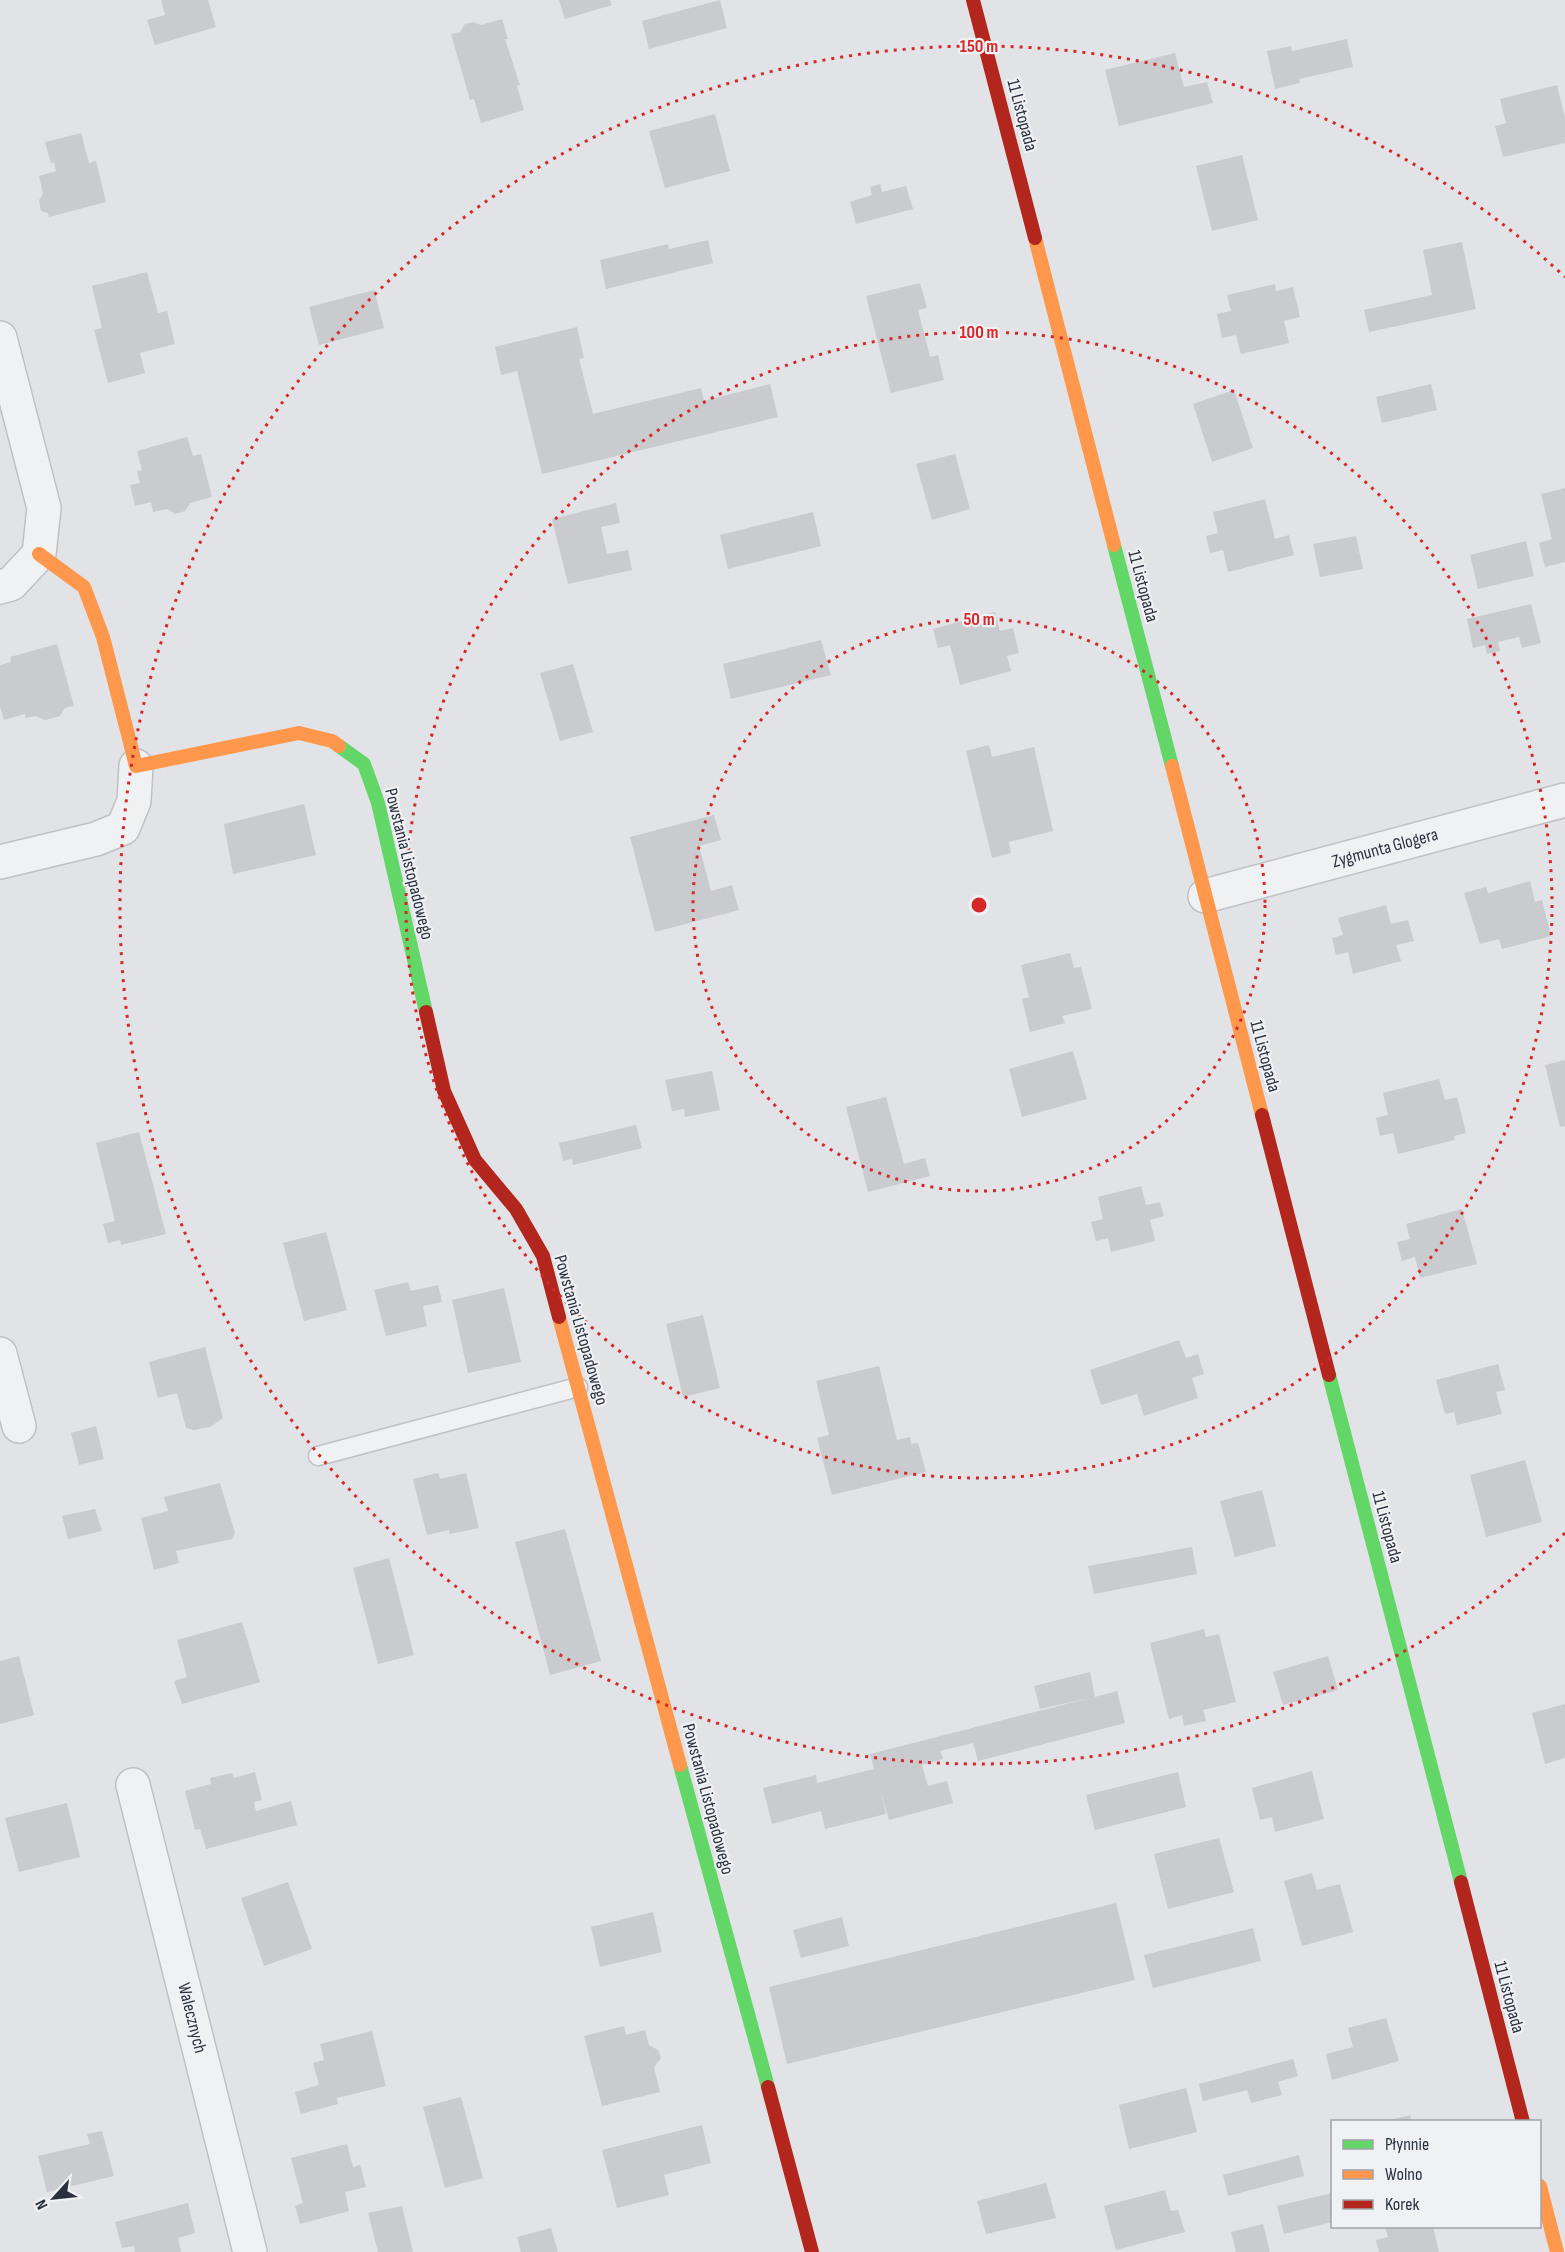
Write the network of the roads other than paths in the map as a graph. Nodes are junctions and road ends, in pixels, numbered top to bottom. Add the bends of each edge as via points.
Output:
1 (973, 0) edge
2 (0, 338) edge
3 (39, 554) junction
4 (0, 586) edge
5 (136, 766) junction
6 (1565, 800) edge
7 (0, 862) edge
8 (1205, 896) junction
9 (0, 1354) edge
10 (578, 1387) junction
11 (19, 1426) dead end
12 (318, 1456) dead end
13 (133, 1785) dead end
14 (1523, 2120) edge
15 (1541, 2193) edge
16 (250, 2252) edge
17 (812, 2252) edge
18 (1557, 2252) edge

1 - 8 main road, 11 Listopada
2 - 3 street via 44,508
3 - 4 street via 11,584
3 - 5 main road via 84,587 103,637
5 - 7 street via 134,801 123,828 96,839
5 - 10 main road, Powstania Listopadowego via 299,733 332,741 364,764 378,802 444,1091 475,1160 516,1209 543,1256
6 - 8 street, Zygmunta Glogera
8 - 14 main road, 11 Listopada
9 - 11 street
10 - 12 lane
10 - 17 main road, Powstania Listopadowego
13 - 16 street, Walecznych
15 - 18 main road

